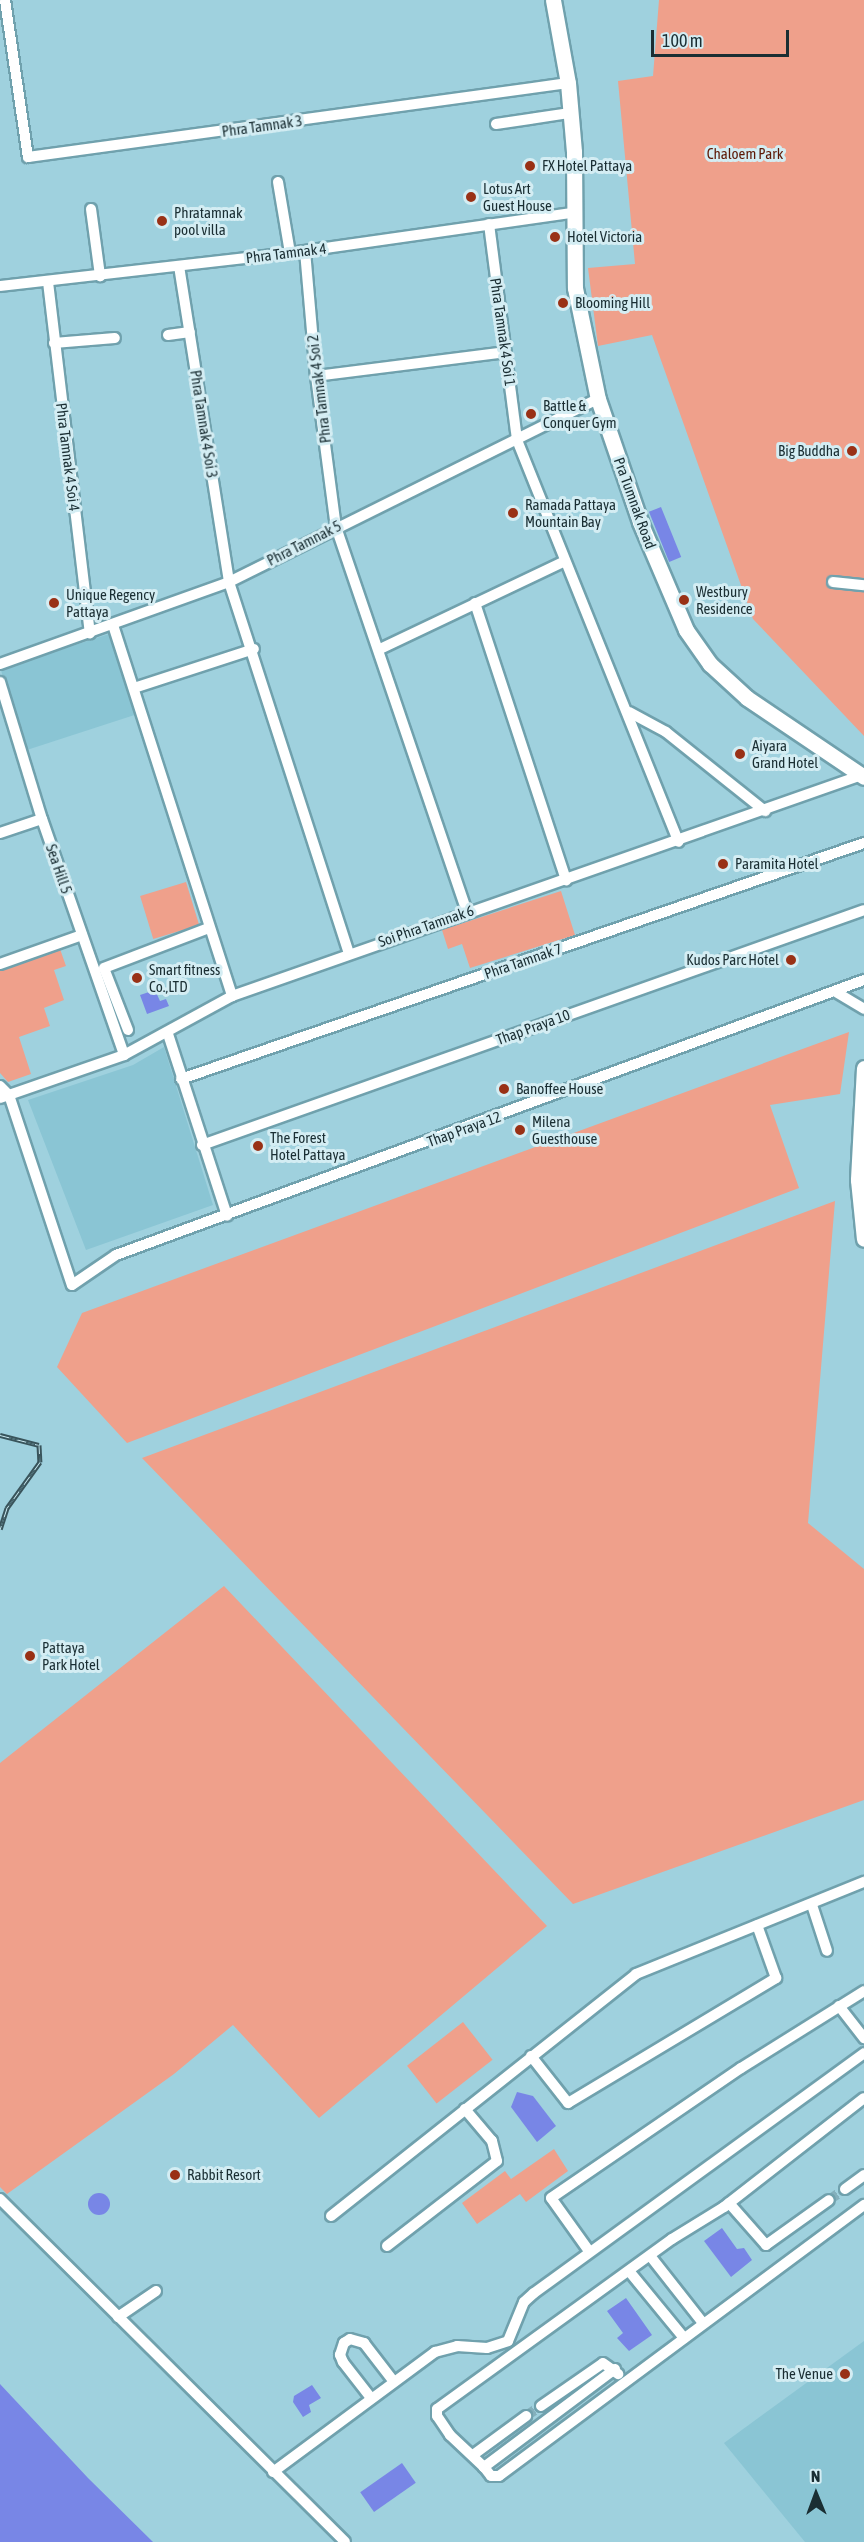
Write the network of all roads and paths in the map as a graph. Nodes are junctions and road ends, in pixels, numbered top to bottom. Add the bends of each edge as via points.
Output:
1 (5, 0) edge
2 (553, 0) edge
3 (568, 83) junction
4 (570, 113) junction
5 (496, 124) dead end
6 (278, 182) dead end
7 (91, 209) dead end
8 (572, 213) junction
9 (489, 224) junction
10 (305, 251) junction
11 (290, 253) junction
12 (179, 266) junction
13 (100, 276) junction
14 (48, 282) junction
15 (0, 286) edge
16 (190, 332) junction
17 (168, 335) dead end
18 (115, 338) dead end
19 (54, 343) junction
20 (505, 352) junction
21 (316, 376) junction
22 (598, 399) junction
23 (517, 440) junction
24 (336, 527) junction
25 (565, 561) junction
26 (229, 582) junction
27 (833, 582) dead end
28 (864, 585) edge
29 (474, 603) junction
30 (113, 625) junction
31 (90, 633) junction
32 (380, 649) junction
33 (254, 650) junction
34 (0, 664) edge
35 (0, 682) edge
36 (134, 688) junction
37 (629, 712) junction
38 (863, 776) edge
39 (765, 811) junction
40 (42, 819) junction
41 (0, 833) edge
42 (679, 842) junction
43 (864, 843) edge
44 (566, 880) junction
45 (864, 910) edge
46 (467, 912) junction
47 (210, 928) junction
48 (82, 935) junction
49 (349, 953) junction
50 (0, 964) edge
51 (864, 980) edge
52 (836, 992) junction
53 (232, 996) junction
54 (864, 1010) edge
55 (128, 1030) dead end
56 (168, 1034) junction
57 (124, 1055) junction
58 (864, 1068) edge
59 (181, 1079) junction
60 (0, 1086) edge
61 (862, 1091) edge
62 (4, 1097) edge
63 (862, 1109) edge
64 (202, 1145) junction
65 (227, 1216) junction
66 (864, 1239) edge
67 (864, 1882) edge
68 (812, 1905) junction
69 (757, 1925) junction
70 (827, 1951) dead end
71 (864, 1991) edge
72 (839, 2006) junction
73 (864, 2038) edge
74 (864, 2053) edge
75 (531, 2056) junction
76 (864, 2098) edge
77 (465, 2109) junction
78 (864, 2175) edge
79 (844, 2189) tunnel mouth
80 (0, 2199) edge
81 (829, 2200) tunnel mouth
82 (729, 2203) junction
83 (864, 2205) edge
84 (0, 2209) edge
85 (331, 2216) dead end
86 (387, 2246) dead end
87 (589, 2251) junction
88 (651, 2257) junction
89 (630, 2271) junction
90 (67, 2278) dead end
91 (156, 2290) dead end
92 (118, 2317) junction
93 (703, 2324) junction
94 (684, 2338) junction
95 (615, 2369) junction
96 (624, 2381) junction
97 (394, 2382) junction
98 (371, 2398) junction
99 (541, 2406) tunnel mouth
100 (526, 2416) tunnel mouth
101 (472, 2455) junction
102 (484, 2467) junction
103 (273, 2472) junction
104 (345, 2542) edge

1 - 3 street, Phra Tamnak 3 via 25,152 33,157
2 - 3 street, Pra Tumnak Road
3 - 4 street, Pra Tumnak Road
4 - 5 street
4 - 8 street, Pra Tumnak Road via 574,152
6 - 11 street
7 - 13 street
8 - 9 street, Phra Tamnak 4
8 - 22 street, Pra Tumnak Road via 575,288
9 - 10 street, Phra Tamnak 4
9 - 20 street, Phra Tamnak 4 Soi 1
10 - 11 street, Phra Tamnak 4
10 - 21 street, Phra Tamnak 4 Soi 2
11 - 12 street, Phra Tamnak 4
12 - 13 street, Phra Tamnak 4
12 - 16 street, Phra Tamnak 4 Soi 3
13 - 14 street, Phra Tamnak 4
14 - 15 street, Phra Tamnak 4
14 - 19 street, Phra Tamnak 4 Soi 4
16 - 17 street
16 - 26 street, Phra Tamnak 4 Soi 3
18 - 19 street
19 - 31 street, Phra Tamnak 4 Soi 4
20 - 21 street
20 - 23 street, Phra Tamnak 4 Soi 1
21 - 24 street, Phra Tamnak 4 Soi 2
22 - 23 street, Phra Tamnak 5
22 - 38 street, Pra Tumnak Road via 640,522 686,630 705,659 747,698
23 - 24 street, Phra Tamnak 5
23 - 25 street, Phra Tamnak 4 Soi 1
24 - 26 street, Phra Tamnak 5
24 - 32 street, Phra Tamnak 4 Soi 2
25 - 29 street
25 - 37 street, Phra Tamnak 4 Soi 1
26 - 30 street, Phra Tamnak 5
26 - 33 street, Phra Tamnak 4 Soi 3
27 - 28 street
29 - 32 street
29 - 44 street
30 - 31 street, Phra Tamnak 5
30 - 36 street
31 - 34 street, Phra Tamnak 5
32 - 46 street, Phra Tamnak 4 Soi 2
33 - 36 street
33 - 49 street, Phra Tamnak 4 Soi 3
35 - 40 street, Sea Hill 5
36 - 47 street
37 - 39 street via 666,732
37 - 42 street, Phra Tamnak 4 Soi 1
38 - 39 street, Soi Phra Tamnak 6
39 - 42 street, Soi Phra Tamnak 6
40 - 41 street
40 - 48 street, Sea Hill 5
42 - 44 street, Soi Phra Tamnak 6
43 - 59 street, Phra Tamnak 7
44 - 46 street, Soi Phra Tamnak 6
45 - 64 street, Thap Praya 10
46 - 49 street, Soi Phra Tamnak 6
47 - 53 street
47 - 55 street via 104,968
48 - 50 street
48 - 57 street, Sea Hill 5
49 - 53 street, Soi Phra Tamnak 6
51 - 52 street, Thap Praya 12
52 - 54 street
52 - 65 street, Thap Praya 12
53 - 56 street, Soi Phra Tamnak 6
56 - 57 street, Soi Phra Tamnak 6
56 - 59 street
57 - 62 street, Soi Phra Tamnak 6
58 - 61 street
59 - 64 street
60 - 62 street
61 - 63 street
62 - 65 street, Thap Praya 12 via 72,1285 116,1255
63 - 66 street via 858,1180
64 - 65 street
67 - 68 street
68 - 69 street
68 - 70 street
69 - 75 street via 636,1974
69 - 75 street via 776,1977 567,2103
71 - 72 street
72 - 73 street
72 - 87 street via 551,2198
74 - 87 street
75 - 77 street
76 - 82 street
77 - 85 street
77 - 86 street via 492,2140 497,2162
78 - 79 street
80 - 92 street
81 - 82 street via 766,2245
82 - 88 street
83 - 93 street
84 - 90 street
87 - 97 street via 524,2302 512,2336 502,2345 440,2349
88 - 89 street
88 - 93 street
89 - 94 street
89 - 101 street via 437,2409 442,2427
91 - 92 street
92 - 103 street
93 - 94 street
94 - 96 street
95 - 96 street
95 - 99 street via 608,2363 600,2364
95 - 102 street
96 - 102 street via 499,2476 491,2476
97 - 98 street
97 - 98 street via 364,2343 350,2339 344,2343 340,2355 343,2362
98 - 103 street
100 - 101 street
101 - 102 street
103 - 104 street

